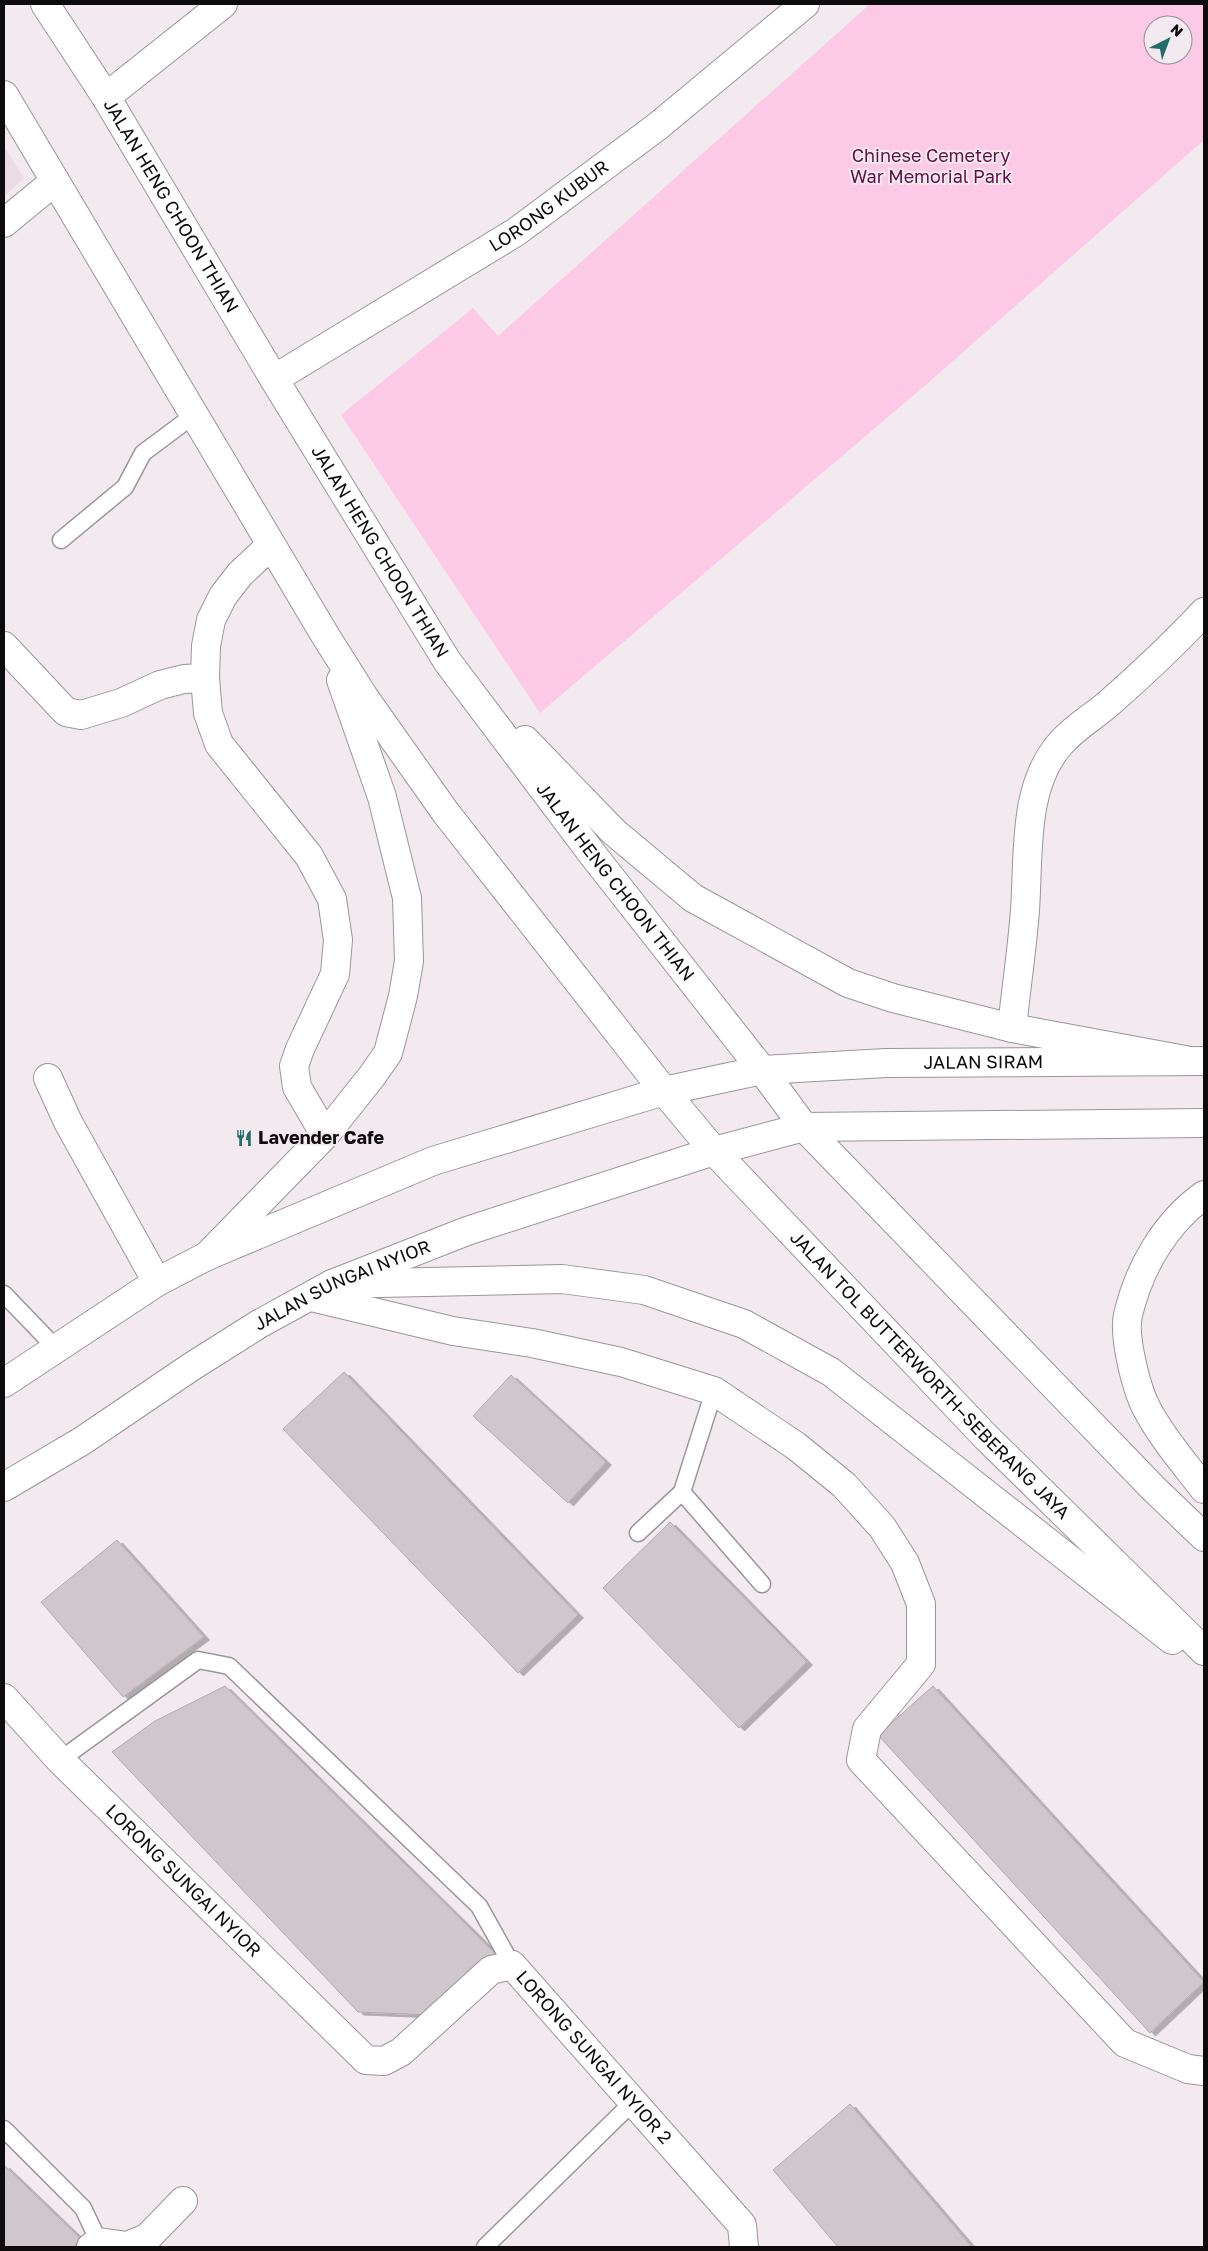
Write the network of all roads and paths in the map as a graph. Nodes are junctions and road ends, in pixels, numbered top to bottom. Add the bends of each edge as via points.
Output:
1 (45, 4) edge
2 (223, 4) edge
3 (805, 4) edge
4 (4, 96) edge
5 (106, 97) junction
6 (55, 181) junction
7 (4, 223) edge
8 (274, 379) junction
9 (194, 416) junction
10 (61, 540) dead end
11 (270, 546) junction
12 (1204, 612) edge
13 (324, 635) junction
14 (4, 646) edge
15 (447, 660) junction
16 (205, 678) junction
17 (1012, 1028) junction
18 (1195, 1060) edge
19 (762, 1070) junction
20 (48, 1078) dead end
21 (664, 1091) junction
22 (1204, 1123) edge
23 (804, 1127) junction
24 (325, 1135) junction
25 (714, 1151) junction
26 (1204, 1195) edge
27 (206, 1256) junction
28 (157, 1282) junction
29 (322, 1290) junction
30 (4, 1294) edge
31 (55, 1347) junction
32 (4, 1383) edge
33 (714, 1391) junction
34 (4, 1487) edge
35 (1204, 1489) edge
36 (682, 1492) junction
37 (638, 1533) dead end
38 (1204, 1537) edge
39 (762, 1584) dead end
40 (1204, 1650) edge
41 (1204, 1665) edge
42 (4, 1698) edge
43 (60, 1760) junction
44 (512, 1965) junction
45 (366, 2060) joint
46 (1204, 2071) edge
47 (634, 2101) junction
48 (4, 2128) edge
49 (183, 2201) dead end
50 (95, 2244) edge
51 (485, 2247) edge
52 (744, 2247) edge

1 - 5 main road, JALAN HENG CHOON THIAN
2 - 5 main road
3 - 8 main road, LORONG KUBUR via 658,126 516,232
4 - 6 main road
5 - 8 main road, JALAN HENG CHOON THIAN
6 - 7 main road
6 - 9 main road
8 - 15 main road, JALAN HENG CHOON THIAN
9 - 10 lane via 143,453 125,487
9 - 11 main road
11 - 13 main road
11 - 16 main road via 240,574 223,596 211,620
12 - 17 main road via 1061,743 1048,762 1040,780 1030,833
13 - 21 main road via 446,813
13 - 24 main road via 382,797 407,898 409,961 404,996 388,1053
14 - 16 main road via 66,712 81,715 121,703 160,685
15 - 17 main road via 614,832 693,898 848,983 893,998
15 - 19 main road, JALAN HENG CHOON THIAN via 593,855
16 - 24 main road via 208,713 219,744 310,856 332,900 338,940 335,974 294,1066 297,1087
17 - 18 main road
18 - 19 main road, JALAN SIRAM via 886,1063
19 - 21 main road, JALAN SIRAM
19 - 23 main road
20 - 28 main road via 68,1122
21 - 25 main road, JALAN TOL BUTTERWORTH–SEBERANG JAYA
21 - 27 main road via 433,1161
22 - 23 main road
23 - 25 main road, JALAN SUNGAI NYIOR
23 - 38 main road
24 - 27 main road
25 - 29 main road, JALAN SUNGAI NYIOR via 467,1230
25 - 40 main road, JALAN TOL BUTTERWORTH–SEBERANG JAYA via 986,1437
26 - 35 main road via 1189,1205 1146,1262 1128,1317 1131,1364 1147,1410
27 - 28 main road
28 - 31 main road
29 - 33 main road via 453,1331 532,1343 621,1362
29 - 34 main road, JALAN SUNGAI NYIOR via 259,1324 82,1441
29 - 41 main road via 562,1279 644,1290 744,1324 830,1372
30 - 31 lane
31 - 32 main road
33 - 36 lane
33 - 46 main road via 796,1446 844,1485 882,1527 905,1562 921,1604 921,1664 867,1730 861,1760 1125,2043 1188,2069
36 - 37 lane
36 - 39 lane
42 - 43 main road, LORONG SUNGAI NYIOR
43 - 44 lane via 198,1660 229,1666 479,1906
43 - 45 main road, LORONG SUNGAI NYIOR
44 - 45 main road, LORONG SUNGAI NYIOR 2 via 491,1970 401,2052 384,2061
44 - 47 main road, LORONG SUNGAI NYIOR 2
47 - 51 lane
47 - 52 main road, LORONG SUNGAI NYIOR 2 via 742,2225
48 - 50 lane via 84,2208
49 - 50 main road via 148,2238 127,2246

